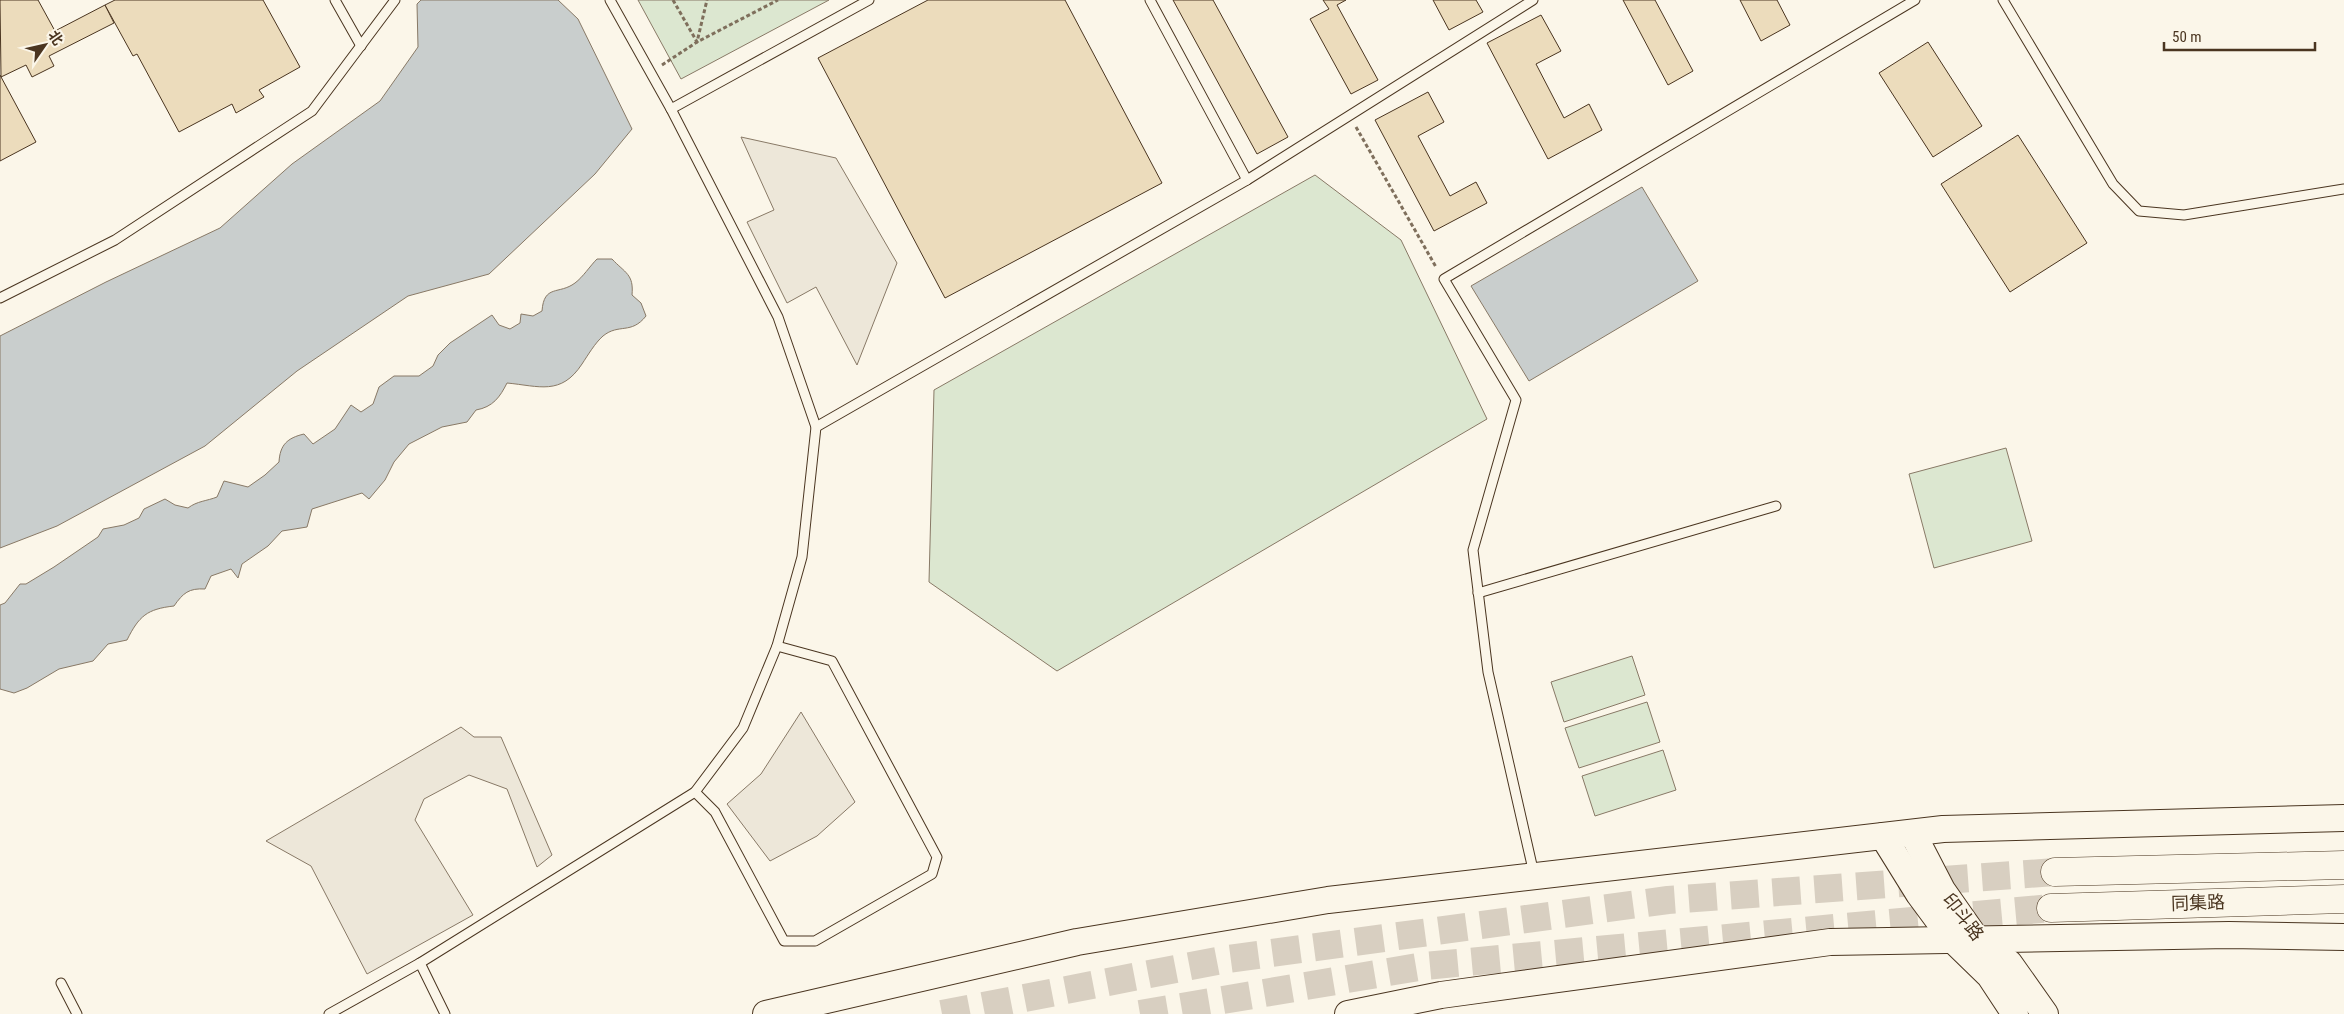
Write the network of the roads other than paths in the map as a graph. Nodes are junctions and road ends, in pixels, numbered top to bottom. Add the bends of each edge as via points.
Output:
1 (335, 0) edge
2 (395, 0) edge
3 (610, 0) edge
4 (869, 0) edge
5 (1150, 0) edge
6 (1533, 0) edge
7 (1915, 0) edge
8 (2002, 0) edge
9 (361, 46) junction
10 (671, 109) junction
11 (1247, 180) junction
12 (2344, 189) edge
13 (0, 298) edge
14 (816, 427) junction
15 (1776, 506) dead end
16 (1478, 593) junction
17 (777, 646) junction
18 (695, 792) junction
19 (2344, 818) edge
20 (1913, 834) junction
21 (1883, 836) junction
22 (2344, 865) edge
23 (2055, 872) tunnel mouth
24 (1535, 876) junction
25 (2344, 899) edge
26 (2051, 908) tunnel mouth
27 (2344, 937) edge
28 (1965, 940) junction
29 (420, 963) junction
30 (61, 983) dead end
31 (76, 1014) edge
32 (329, 1014) edge
33 (445, 1014) edge
34 (766, 1014) edge
35 (1348, 1014) edge
36 (2015, 1014) edge
37 (2045, 1014) edge

1 - 9 lane
2 - 9 lane
3 - 10 lane
4 - 10 lane
5 - 11 lane
6 - 11 lane
7 - 16 lane via 1444,279 1516,400 1473,550
8 - 12 lane via 2113,184 2140,211 2184,216
9 - 13 lane via 312,111 115,240
10 - 14 lane via 778,317
11 - 14 lane
14 - 17 lane via 802,557
15 - 16 lane
16 - 24 lane via 1488,672
17 - 18 lane via 744,728
17 - 18 lane via 832,661 937,857 932,874 815,941 784,941 715,812
18 - 29 lane
19 - 20 main road via 1942,829
20 - 21 main road
20 - 28 main road, 印斗路
21 - 24 main road
21 - 28 main road, 印斗路 via 1919,894
22 - 23 highway, 同集路
24 - 34 main road via 1328,900 1078,942
25 - 26 highway, 同集路
27 - 28 main road via 2229,935
28 - 35 main road via 1830,942 1441,995
28 - 36 main road, 印斗路
28 - 37 main road, 印斗路 via 2009,963
29 - 32 lane
29 - 33 lane
30 - 31 lane

